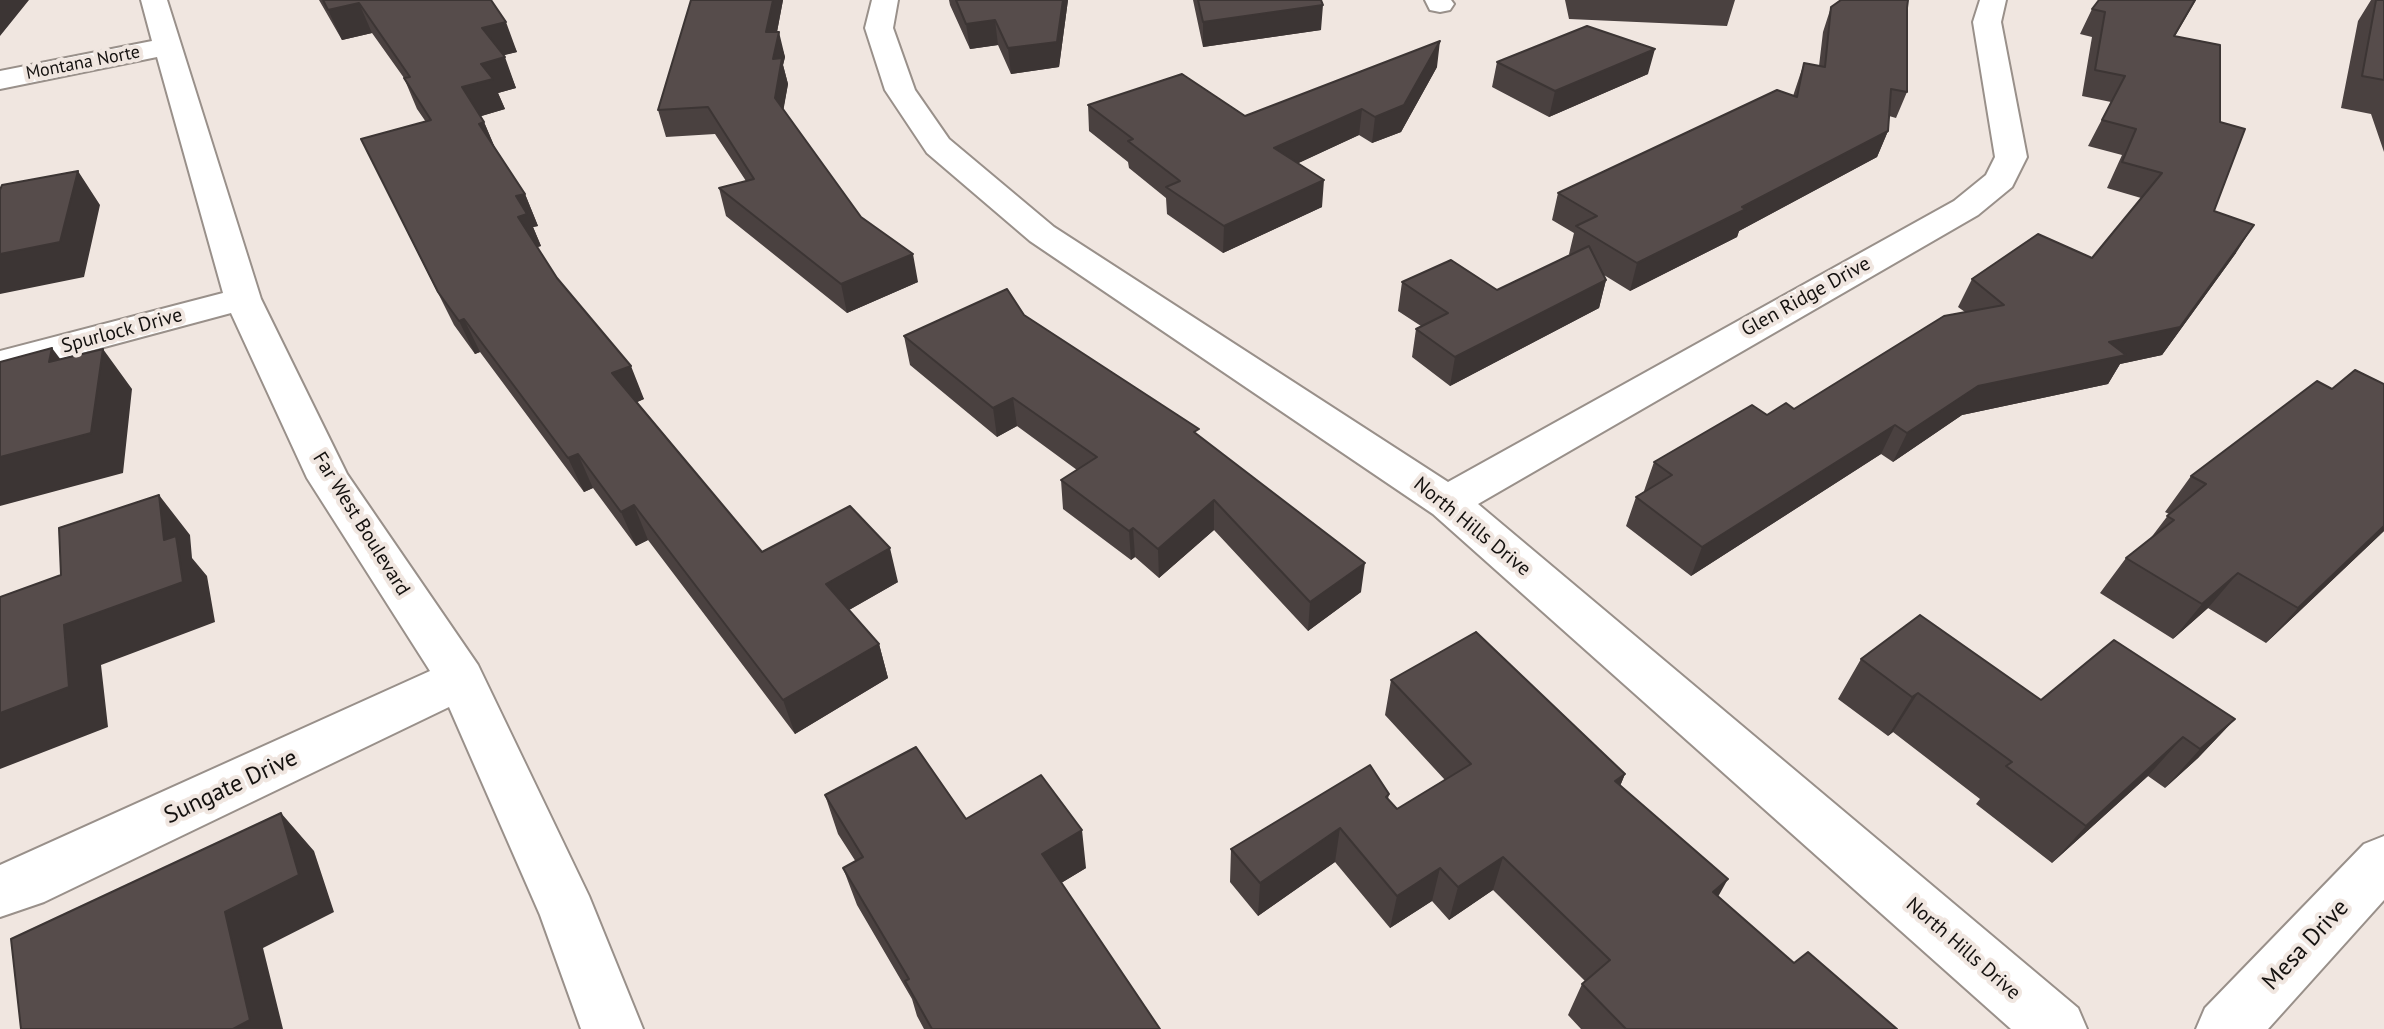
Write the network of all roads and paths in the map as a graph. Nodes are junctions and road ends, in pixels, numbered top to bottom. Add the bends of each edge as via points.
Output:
1 (154, 0) edge
2 (885, 0) edge
3 (1993, 0) edge
4 (166, 47) junction
5 (0, 80) edge
6 (243, 299) junction
7 (0, 363) edge
8 (1448, 503) junction
9 (461, 679) junction
10 (2384, 861) edge
11 (0, 891) edge
12 (612, 1029) edge
13 (2056, 1029) edge
14 (2227, 1029) edge

1 - 4 street, Far West Boulevard
2 - 8 street, North Hills Drive via 879,28 900,90 938,146 1042,234
3 - 8 street, Glen Ridge Drive via 1987,22 2011,157 2000,180 1966,208
4 - 5 street, Montana Norte
4 - 6 street, Far West Boulevard
6 - 7 street, Spurlock Drive
6 - 9 street, Far West Boulevard via 328,478
8 - 13 street, North Hills Drive
9 - 11 street, Sungate Drive
9 - 12 street, Far West Boulevard via 569,915
10 - 14 street, Mesa Drive

